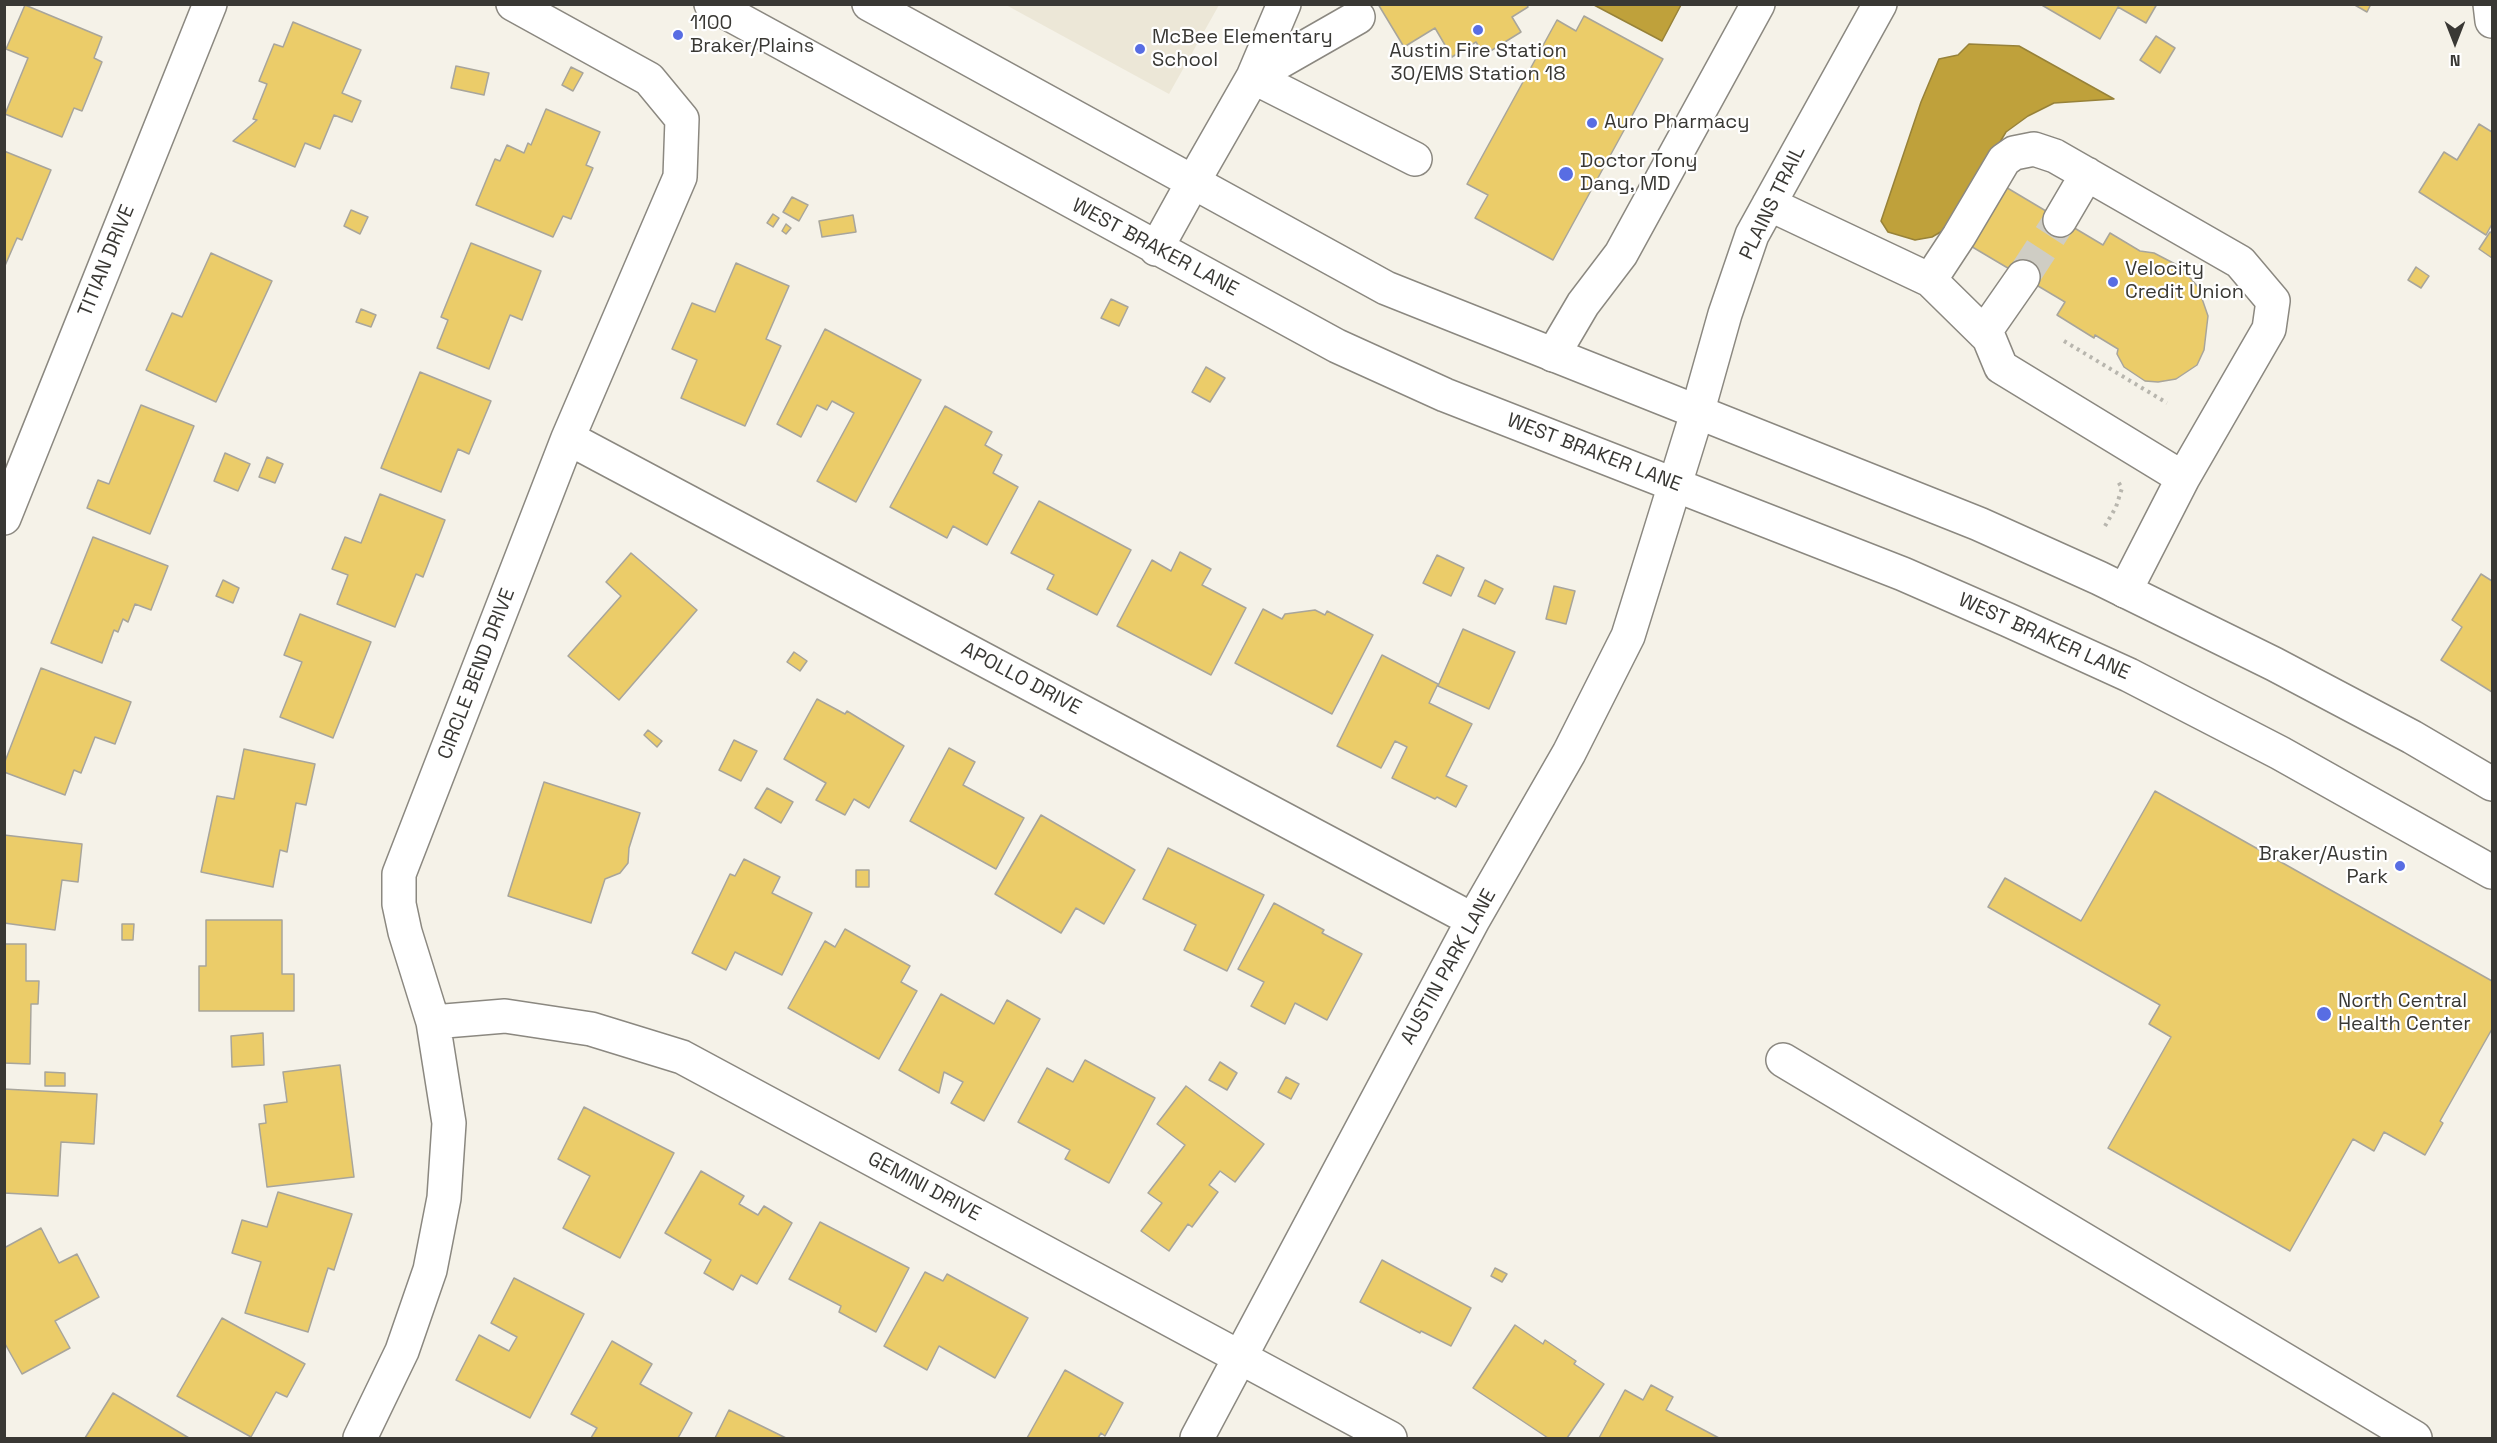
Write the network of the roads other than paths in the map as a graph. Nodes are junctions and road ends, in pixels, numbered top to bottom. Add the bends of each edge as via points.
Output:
1 (210, 4) edge
2 (513, 4) edge
3 (711, 4) edge
4 (868, 4) edge
5 (1284, 4) edge
6 (1758, 4) edge
7 (2490, 4) edge
8 (1873, 7) edge
9 (1358, 17) dead end
10 (2493, 21) edge
11 (1253, 77) junction
12 (1415, 159) dead end
13 (2087, 174) junction
14 (1193, 182) junction
15 (1769, 204) junction
16 (2060, 220) tunnel mouth
17 (1156, 249) junction
18 (2023, 277) tunnel mouth
19 (1930, 280) junction
20 (1984, 333) junction
21 (1553, 355) junction
22 (1698, 410) junction
23 (568, 438) junction
24 (2183, 478) junction
25 (1676, 484) junction
26 (4, 518) edge
27 (2125, 591) junction
28 (2493, 784) edge
29 (2493, 872) edge
30 (1473, 920) junction
31 (433, 1022) junction
32 (1783, 1060) dead end
33 (1239, 1356) junction
34 (370, 1435) edge
35 (1197, 1438) edge
36 (1390, 1438) edge
37 (2415, 1438) edge

1 - 26 street, TITIAN DRIVE
2 - 23 street, CIRCLE BEND DRIVE via 650,79 682,119 680,177
3 - 17 street, WEST BRAKER LANE
4 - 14 street
5 - 11 street
6 - 21 street via 1621,254 1583,304
7 - 10 street
8 - 15 street, PLAINS TRAIL
9 - 11 street
11 - 12 street
11 - 14 street
13 - 16 street
13 - 19 street via 2034,149 2014,153 2004,160
13 - 24 street via 2240,262 2274,301 2269,329
14 - 17 street
14 - 21 street via 1386,288
15 - 19 street
15 - 22 street, PLAINS TRAIL via 1752,235
17 - 25 street, WEST BRAKER LANE via 1336,346 1445,395
18 - 20 street
19 - 20 street
20 - 24 street via 2001,367
21 - 22 street
22 - 25 street, PLAINS TRAIL
22 - 27 street via 1979,524
23 - 30 street, APOLLO DRIVE
23 - 31 street, CIRCLE BEND DRIVE via 399,874 399,904 405,932
24 - 27 street
25 - 29 street, WEST BRAKER LANE via 1903,574 2129,675 2280,753
25 - 30 street, AUSTIN PARK LANE via 1628,636 1569,753
27 - 28 street via 2294,674
30 - 33 street, AUSTIN PARK LANE
31 - 33 street, GEMINI DRIVE via 504,1016 591,1029 682,1058
31 - 34 street, CIRCLE BEND DRIVE via 448,1123 444,1198 430,1270
32 - 37 street
33 - 35 street, AUSTIN PARK LANE
33 - 36 street, GEMINI DRIVE

